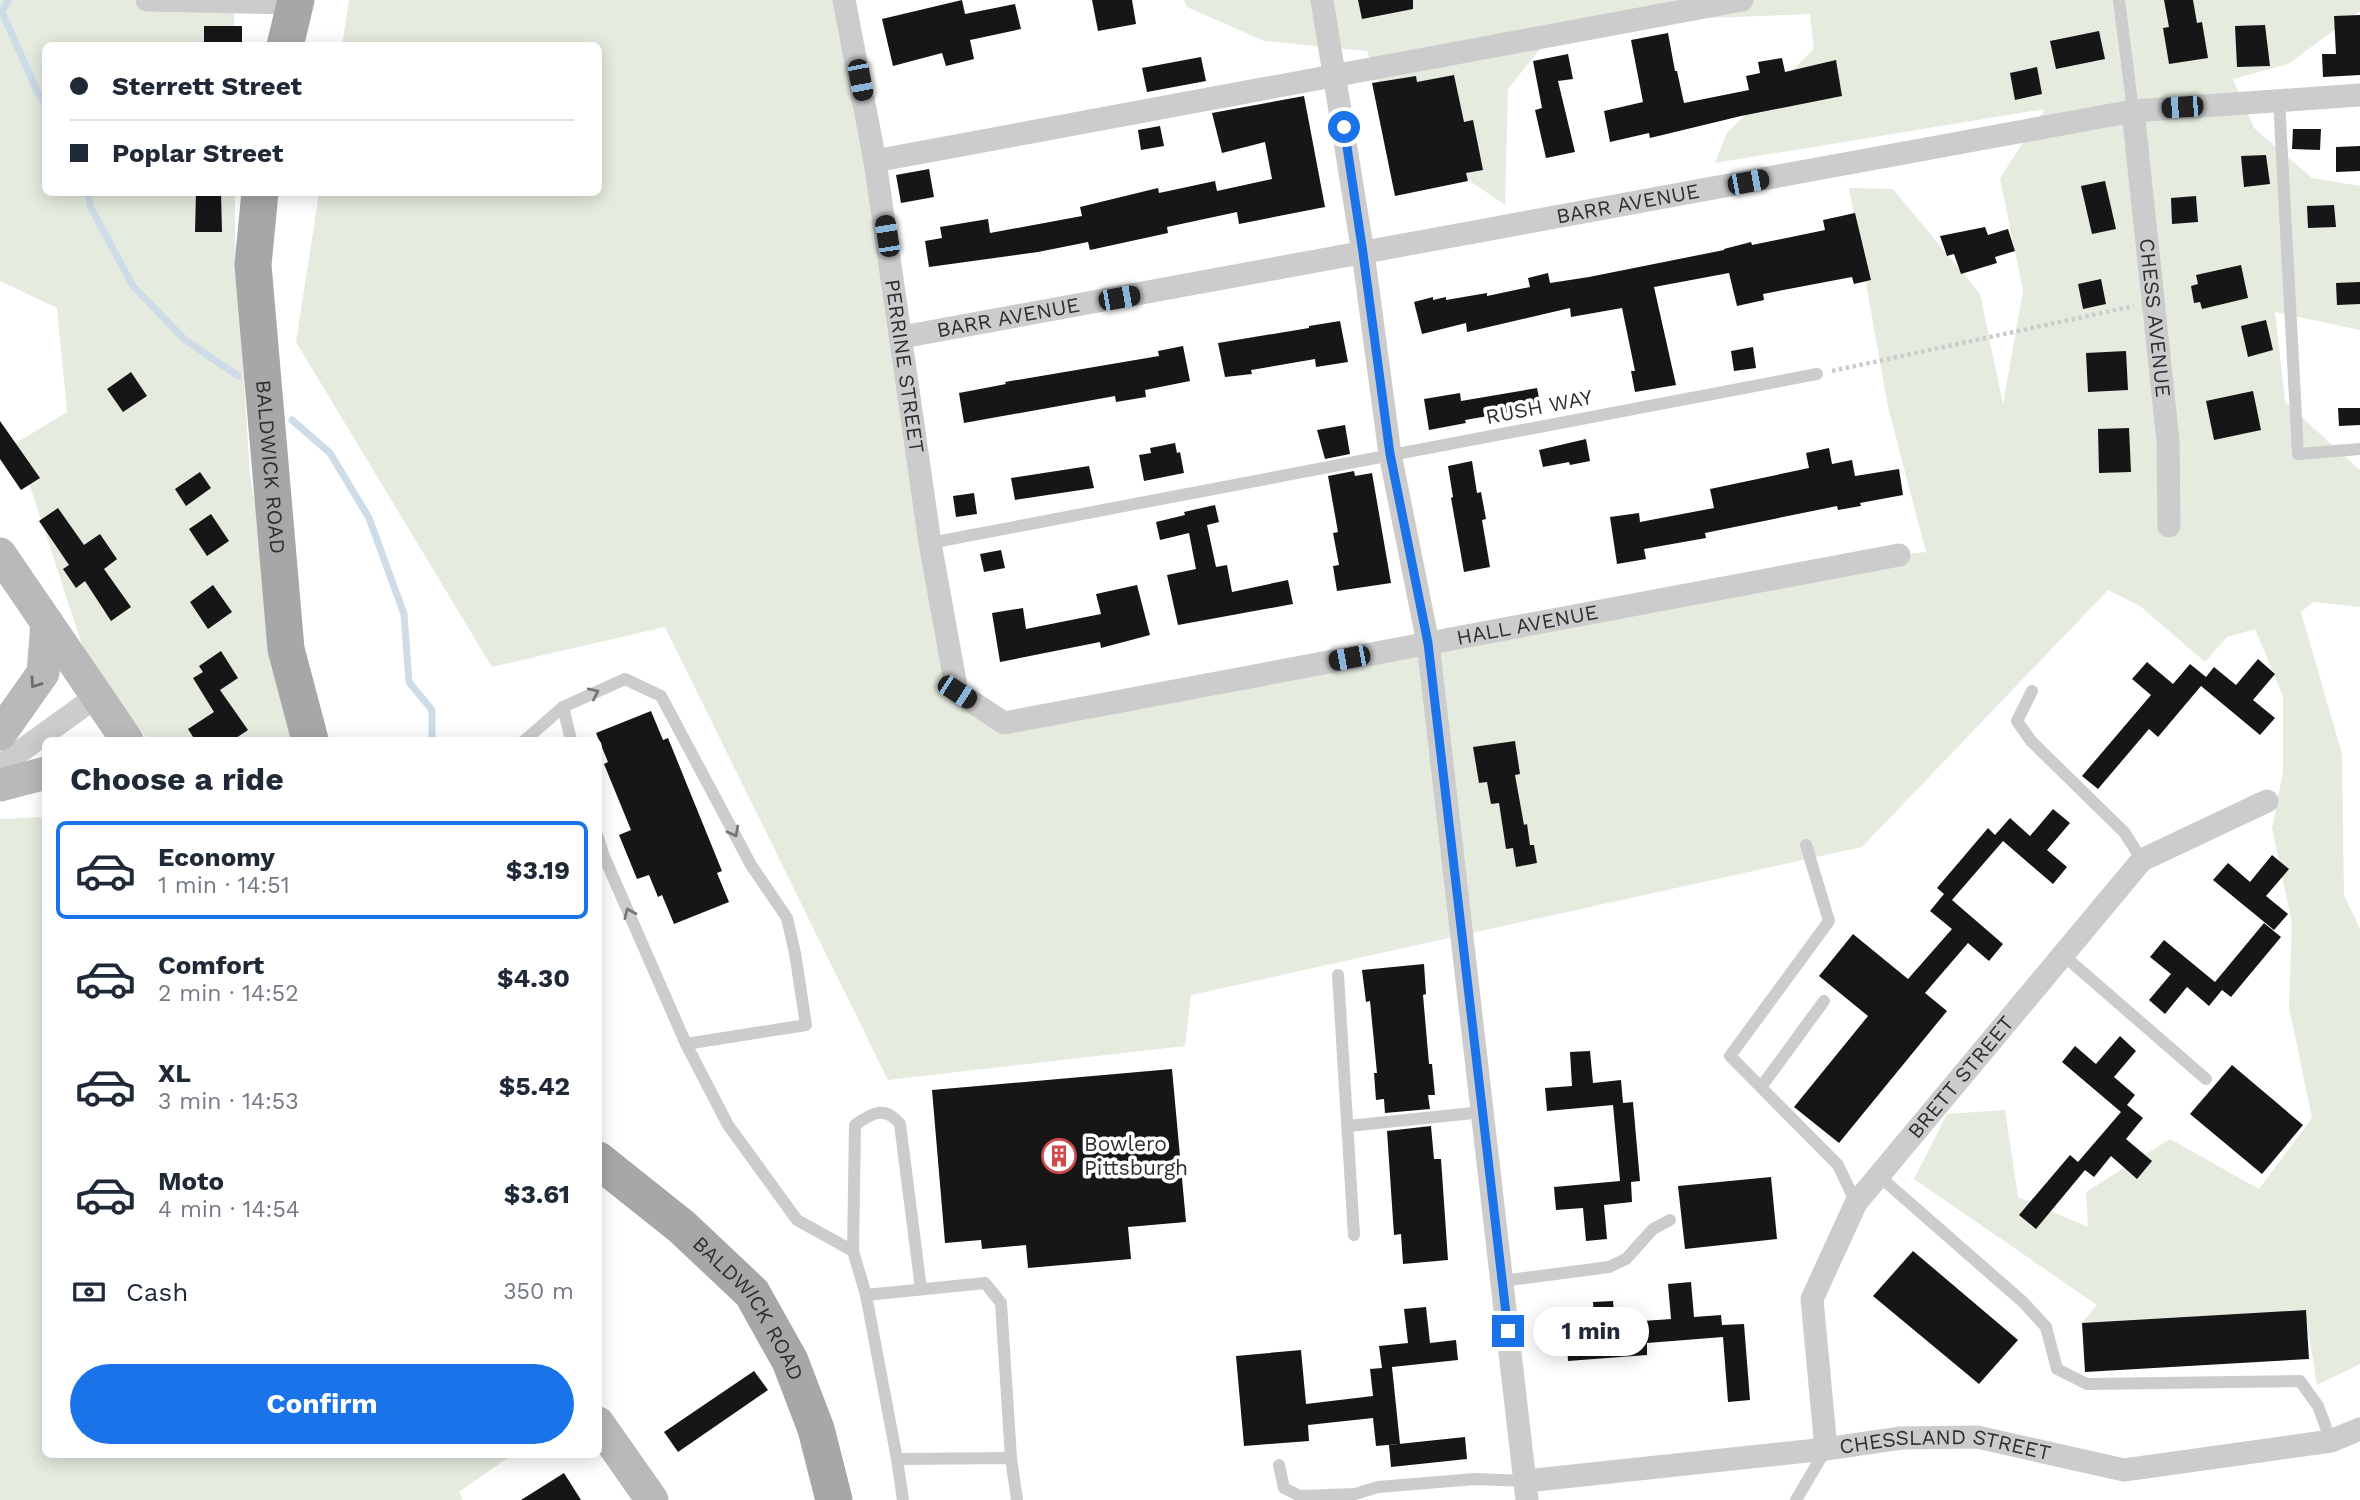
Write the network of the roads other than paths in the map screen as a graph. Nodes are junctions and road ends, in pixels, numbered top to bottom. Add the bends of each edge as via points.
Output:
1 (147, 0) edge
2 (844, 0) edge
3 (1322, 0) edge
4 (1742, 0) edge
5 (2119, 0) edge
6 (295, 1) edge
7 (286, 42) edge
8 (1336, 76) junction
9 (2360, 95) edge
10 (2280, 100) junction
11 (2133, 111) junction
12 (876, 161) junction
13 (260, 196) edge
14 (1363, 253) junction
15 (902, 337) junction
16 (1817, 374) road end
17 (2360, 449) edge
18 (1390, 454) junction
19 (2169, 526) dead end
20 (930, 543) junction
21 (0, 554) edge
22 (1899, 555) dead end
23 (47, 623) junction
24 (1428, 643) junction
25 (2032, 691) dead end
26 (957, 692) joint
27 (97, 696) junction
28 (563, 707) junction
29 (0, 734) edge
30 (125, 737) edge
31 (309, 737) edge
32 (528, 737) edge
33 (571, 737) edge
34 (0, 766) edge
35 (42, 774) edge
36 (0, 785) edge
37 (2267, 801) dead end
38 (1806, 845) dead end
39 (602, 851) edge
40 (2142, 860) junction
41 (2063, 955) junction
42 (1338, 975) dead end
43 (1824, 1001) dead end
44 (687, 1044) junction
45 (2206, 1079) dead end
46 (1761, 1087) junction
47 (1483, 1112) junction
48 (1348, 1126) junction
49 (602, 1163) edge
50 (1879, 1176) junction
51 (1856, 1203) junction
52 (1670, 1220) dead end
53 (1354, 1235) dead end
54 (853, 1251) junction
55 (1502, 1281) junction
56 (921, 1289) junction
57 (866, 1295) junction
58 (602, 1429) edge
59 (2360, 1429) edge
60 (2331, 1441) junction
61 (1826, 1449) junction
62 (1012, 1458) junction
63 (897, 1459) junction
64 (1279, 1465) dead end
65 (1527, 1491) edge
66 (652, 1500) edge
67 (834, 1500) edge
68 (903, 1500) edge
69 (1017, 1500) edge
70 (1796, 1500) edge

1 - 6 street
2 - 12 street, PERRINE STREET
3 - 8 street
4 - 8 street
5 - 11 lane
6 - 7 main road
8 - 12 street
8 - 14 street
9 - 10 street, BARR AVENUE
10 - 11 street, BARR AVENUE
10 - 17 lane via 2298,454
11 - 14 street, BARR AVENUE
11 - 19 street, CHESS AVENUE via 2168,441
12 - 15 street, PERRINE STREET
13 - 31 main road, BALDWICK ROAD via 253,265 286,649
14 - 15 street, BARR AVENUE
14 - 18 street
15 - 20 street, PERRINE STREET
16 - 18 lane, RUSH WAY
18 - 20 lane, RUSH WAY
18 - 24 street
20 - 26 street, PERRINE STREET
21 - 23 main road
22 - 24 street, HALL AVENUE
23 - 27 main road
23 -> 29 main road via 43,673
24 - 26 street, HALL AVENUE via 1004,723
24 - 47 street
25 - 40 lane via 2017,721 2031,741 2124,832
27 - 30 main road
27 - 34 street
28 - 32 lane
28 - 33 lane
28 -> 44 lane via 625,679 661,696 751,865 786,918 806,1025
35 - 36 main road
37 - 40 street, BRETT STREET
38 - 46 lane via 1829,921 1730,1056
44 -> 39 lane
40 - 41 street, BRETT STREET
41 - 45 lane
41 - 50 street, BRETT STREET
42 - 48 lane
43 - 46 lane
44 - 54 lane via 728,1125 796,1220
46 - 51 lane via 1838,1165
47 - 48 lane
47 - 55 street
48 - 53 lane
49 - 67 main road, BALDWICK ROAD via 682,1227 752,1293 790,1361 816,1429
50 - 51 street, BRETT STREET
50 - 60 lane via 2023,1302 2046,1327 2057,1368 2087,1384 2300,1381 2318,1406
51 - 61 street, BRETT STREET via 1812,1299
52 - 55 lane via 1653,1228 1626,1259 1609,1267
54 - 56 lane via 855,1125 884,1112 900,1124
54 - 57 lane
55 - 65 street
56 - 57 lane
56 - 62 lane via 985,1283 1001,1303
57 - 63 lane
58 - 66 main road
59 - 60 street, CHESSLAND STREET
60 - 61 street, CHESSLAND STREET via 2124,1471 1977,1437 1901,1438
61 - 65 street, CHESSLAND STREET
61 - 70 lane
62 - 63 lane
62 - 69 lane
63 - 68 lane
64 - 65 lane via 1284,1488 1300,1496 1475,1479

